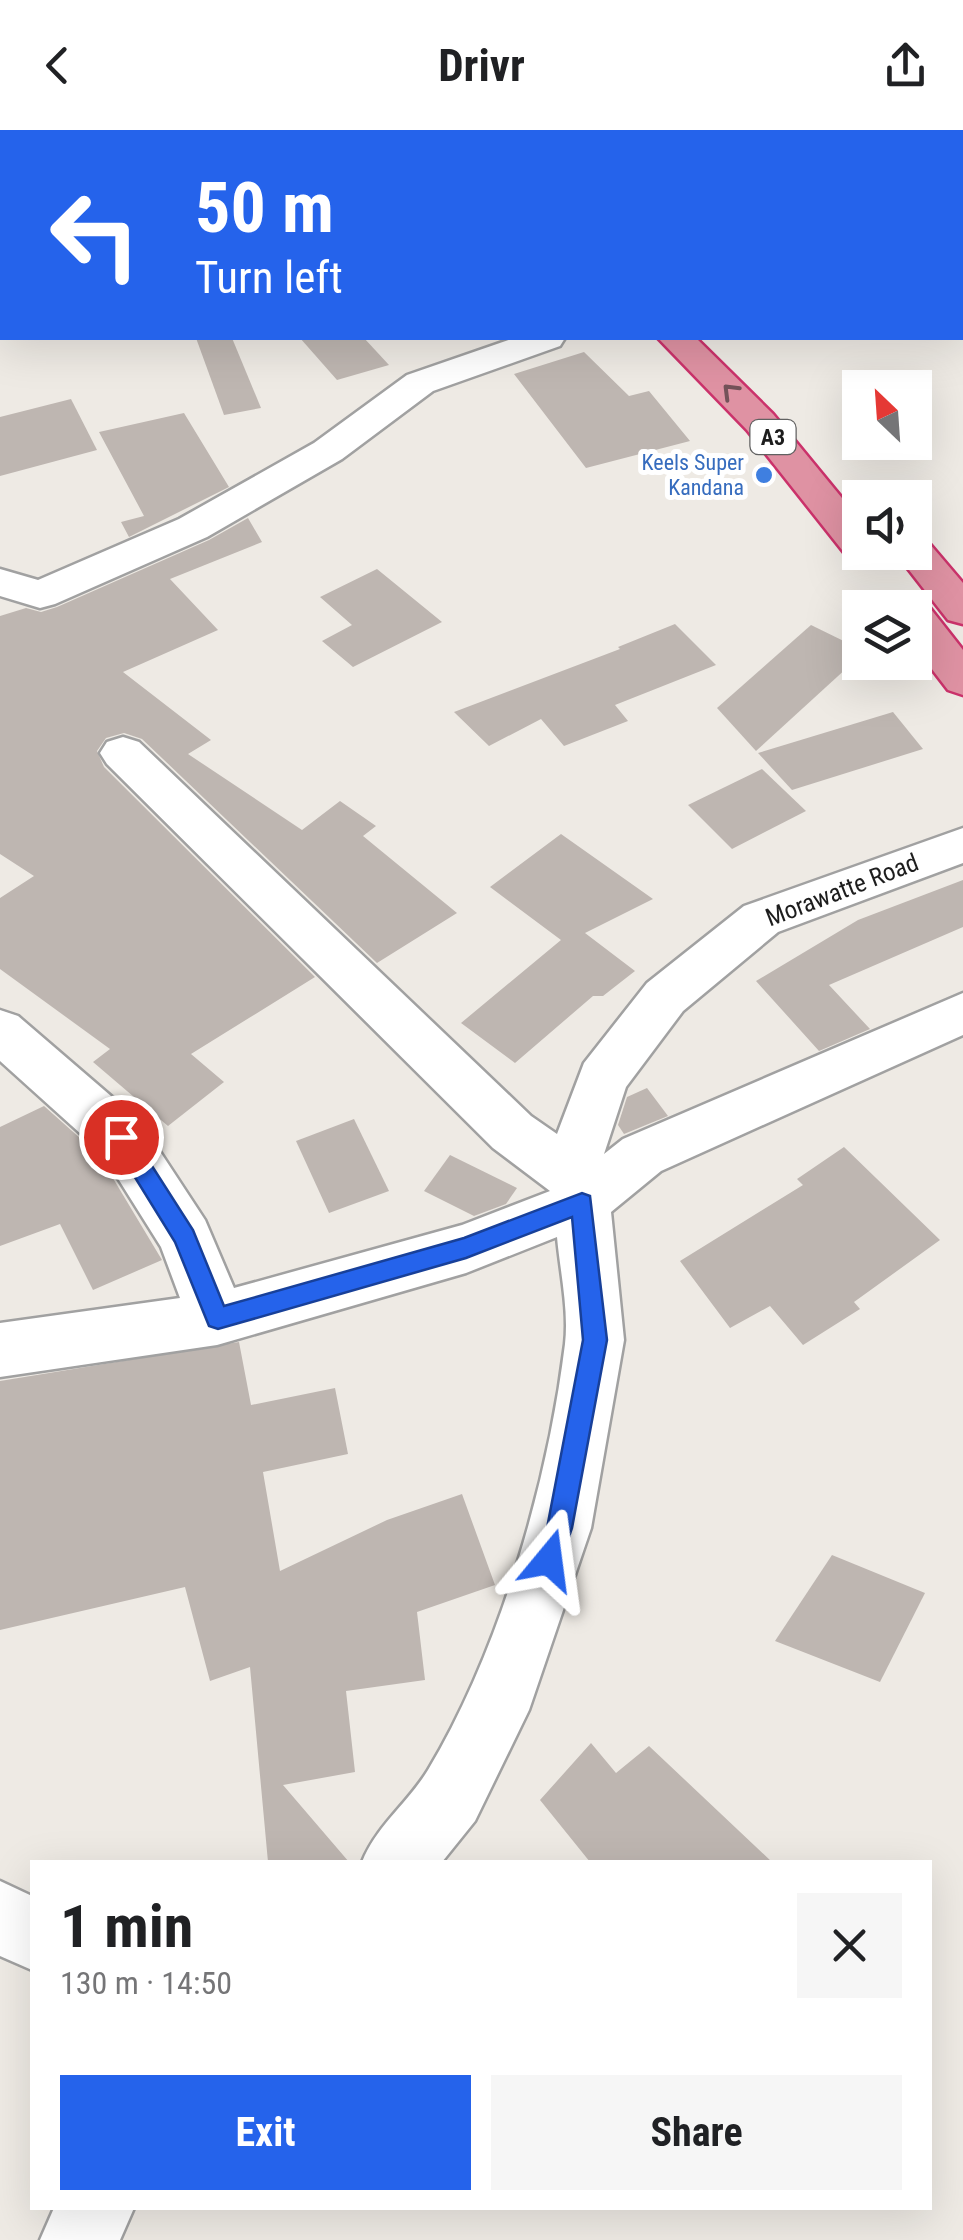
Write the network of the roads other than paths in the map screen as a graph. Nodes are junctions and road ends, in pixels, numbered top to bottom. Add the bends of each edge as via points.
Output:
1 (541, 340) edge
2 (678, 340) edge
3 (723, 340) edge
4 (838, 461) dead end
5 (892, 578) edge
6 (0, 582) edge
7 (963, 610) edge
8 (963, 680) edge
9 (123, 754) dead end
10 (963, 844) edge
11 (963, 1012) edge
12 (0, 1030) edge
13 (576, 1188) junction
14 (218, 1318) junction
15 (0, 1350) edge
16 (399, 1860) edge
17 (0, 1917) edge
18 (30, 1933) edge
19 (95, 2210) edge
20 (79, 2240) edge

1 - 6 street via 420,383 328,451 192,528 40,595
5 -> 2 highway, A3 via 760,422
3 - 4 highway, A3
5 - 7 highway, A3
5 - 8 highway, A3
9 - 13 street
10 - 13 street, Morawatte Road via 761,919 666,997 603,1078
11 - 13 street
12 - 14 street via 121,1137 185,1238
13 - 14 street via 466,1248
13 - 16 street, Morawatte Road via 595,1340 560,1528 506,1687 451,1797
14 - 15 street
17 - 18 street
19 - 20 street

